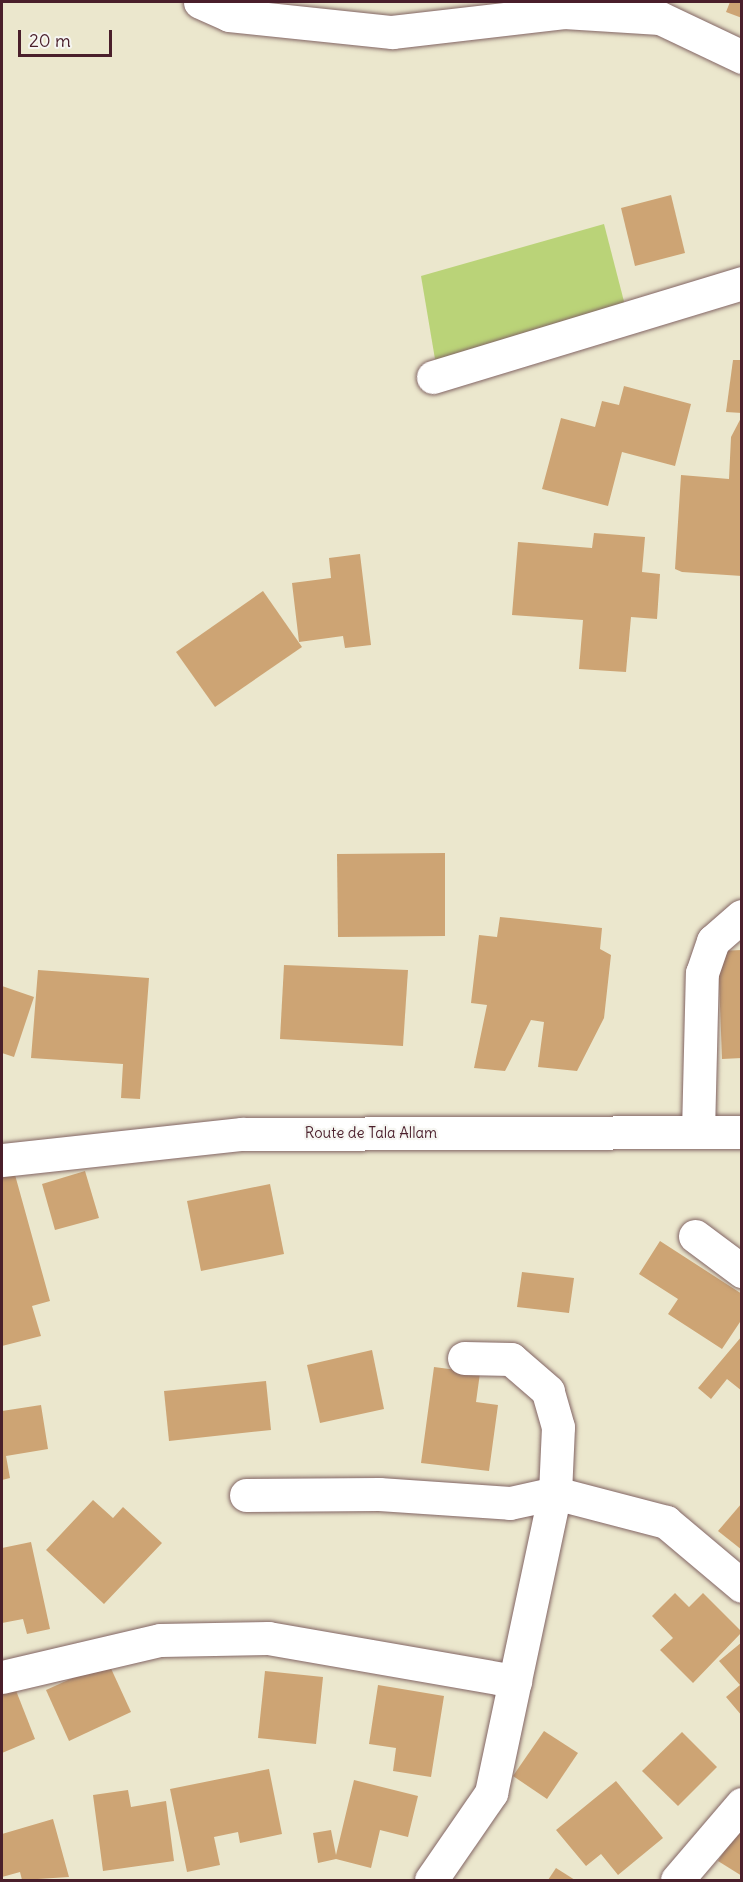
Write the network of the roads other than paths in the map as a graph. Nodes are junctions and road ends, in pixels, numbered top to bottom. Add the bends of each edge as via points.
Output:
1 (200, 2) edge
2 (741, 57) edge
3 (741, 283) edge
4 (433, 378) dead end
5 (741, 916) edge
6 (698, 1132) junction
7 (741, 1132) edge
8 (2, 1160) edge
9 (695, 1236) dead end
10 (741, 1271) edge
11 (464, 1358) dead end
12 (555, 1494) junction
13 (246, 1496) dead end
14 (741, 1586) edge
15 (2, 1677) edge
16 (515, 1681) junction
17 (741, 1804) edge
18 (431, 1881) edge
19 (677, 1881) edge

1 - 2 street via 229,15 392,32 564,12 660,18
3 - 4 street
5 - 6 street via 713,941 702,973
6 - 7 street, Route de Tala Allam
6 - 8 street, Route de Tala Allam via 242,1134
9 - 10 street
11 - 12 street via 511,1359 548,1390 558,1427
12 - 13 street via 510,1503 379,1494
12 - 14 street via 666,1522
12 - 16 street
15 - 16 street via 160,1640 268,1638
16 - 18 street via 491,1793
17 - 19 street

